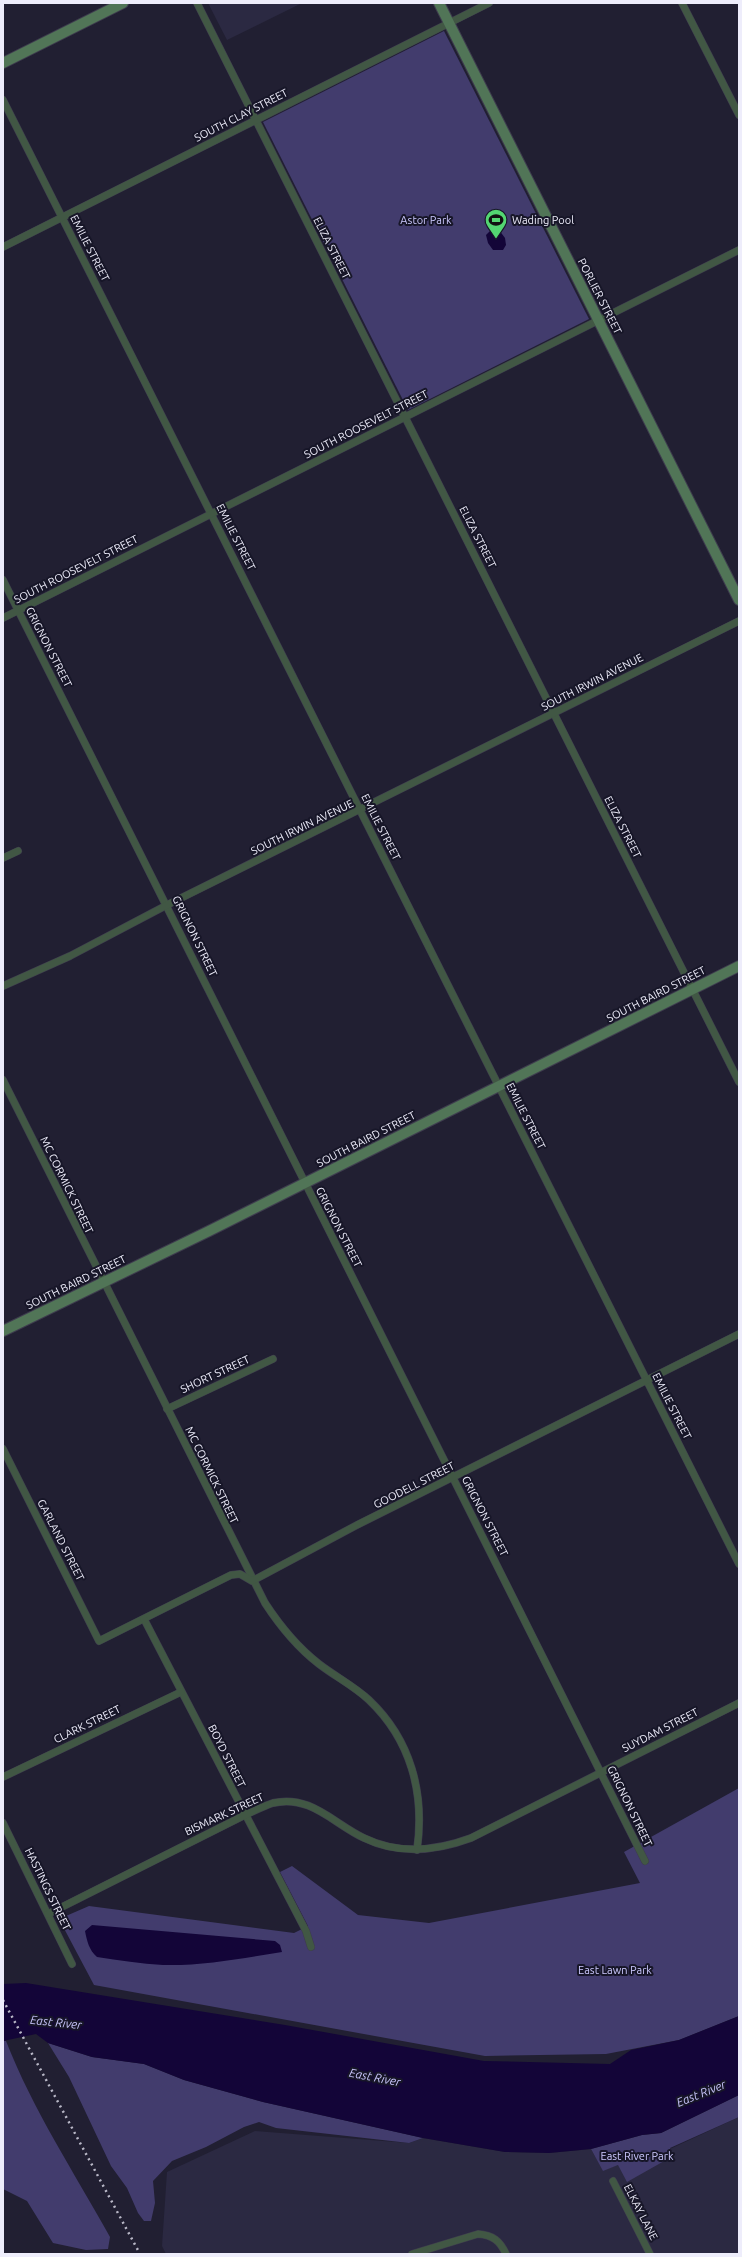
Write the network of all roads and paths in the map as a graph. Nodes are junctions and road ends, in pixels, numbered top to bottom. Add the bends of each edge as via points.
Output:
1 (122, 3) edge
2 (196, 3) edge
3 (439, 3) edge
4 (489, 3) edge
5 (682, 3) edge
6 (449, 24) junction
7 (3, 63) edge
8 (3, 100) edge
9 (739, 115) edge
10 (256, 120) junction
11 (62, 217) junction
12 (3, 247) edge
13 (739, 250) edge
14 (599, 321) junction
15 (405, 417) junction
16 (212, 514) junction
17 (3, 580) edge
18 (739, 600) edge
19 (18, 611) junction
20 (3, 618) edge
21 (739, 621) edge
22 (554, 714) junction
23 (360, 810) junction
24 (18, 851) dead end
25 (3, 858) edge
26 (167, 905) junction
27 (739, 966) edge
28 (3, 986) edge
29 (692, 989) junction
30 (3, 1080) edge
31 (739, 1082) edge
32 (499, 1086) junction
33 (305, 1183) junction
34 (103, 1281) junction
35 (3, 1331) edge
36 (739, 1334) edge
37 (273, 1358) dead end
38 (647, 1380) junction
39 (167, 1409) junction
40 (3, 1449) edge
41 (453, 1477) junction
42 (739, 1564) edge
43 (252, 1581) junction
44 (144, 1619) junction
45 (181, 1692) junction
46 (739, 1702) edge
47 (601, 1772) junction
48 (3, 1777) edge
49 (245, 1815) junction
50 (505, 1820) joint
51 (3, 1823) edge
52 (417, 1850) junction
53 (645, 1861) dead end
54 (48, 1914) junction
55 (311, 1947) dead end
56 (72, 1964) dead end
57 (613, 2180) dead end
58 (412, 2254) edge
59 (506, 2254) edge
60 (650, 2254) edge

1 - 7 street
2 - 10 street, ELIZA STREET
3 - 6 street, PORLIER STREET
4 - 6 street, SOUTH CLAY STREET
5 - 9 street
6 - 10 street, SOUTH CLAY STREET
6 - 14 street, PORLIER STREET
8 - 11 street, EMILIE STREET
10 - 11 street, SOUTH CLAY STREET
10 - 15 street, ELIZA STREET
11 - 12 street, SOUTH CLAY STREET
11 - 16 street, EMILIE STREET
13 - 14 street, SOUTH ROOSEVELT STREET
14 - 15 street, SOUTH ROOSEVELT STREET
14 - 18 street, PORLIER STREET
15 - 16 street, SOUTH ROOSEVELT STREET
15 - 22 street, ELIZA STREET
16 - 19 street, SOUTH ROOSEVELT STREET
16 - 23 street, EMILIE STREET
17 - 19 street, GRIGNON STREET
19 - 20 street, SOUTH ROOSEVELT STREET
19 - 26 street, GRIGNON STREET
21 - 22 street, SOUTH IRWIN AVENUE
22 - 23 street, SOUTH IRWIN AVENUE
22 - 29 street, ELIZA STREET
23 - 26 street, SOUTH IRWIN AVENUE
23 - 32 street, EMILIE STREET
24 - 25 street
26 - 28 street, SOUTH IRWIN AVENUE via 70,956
26 - 33 street, GRIGNON STREET
27 - 29 street, SOUTH BAIRD STREET
29 - 31 street, ELIZA STREET
29 - 32 street, SOUTH BAIRD STREET
30 - 34 street, MC CORMICK STREET
32 - 33 street, SOUTH BAIRD STREET
32 - 38 street, EMILIE STREET
33 - 34 street, SOUTH BAIRD STREET
33 - 41 street, GRIGNON STREET
34 - 35 street, SOUTH BAIRD STREET
34 - 39 street, MC CORMICK STREET
36 - 38 street, GOODELL STREET
37 - 39 street, SHORT STREET
38 - 41 street, GOODELL STREET
38 - 42 street, EMILIE STREET
39 - 43 street, MC CORMICK STREET
40 - 44 street, GARLAND STREET via 99,1641
41 - 43 street, GOODELL STREET
41 - 47 street, GRIGNON STREET
43 - 44 street via 240,1574 231,1575
43 - 52 street, MC CORMICK STREET via 275,1619 289,1636 320,1664 368,1699 392,1727 408,1756 418,1788 420,1827
44 - 45 street, BOYD STREET
45 - 48 street, CLARK STREET
45 - 49 street, BOYD STREET
46 - 47 street, SUYDAM STREET
47 - 50 street, SUYDAM STREET
47 - 53 street, GRIGNON STREET
49 - 52 street, BISMARK STREET via 274,1803 300,1802 324,1812 366,1839 397,1848
49 - 54 street, BISMARK STREET
49 - 55 street, BOYD STREET via 306,1931
50 - 52 street, BISMARK STREET via 458,1843
51 - 54 street, HASTINGS STREET
54 - 56 street, HASTINGS STREET
57 - 60 street, ELKAY LANE
58 - 59 street via 472,2235 485,2234 502,2246

